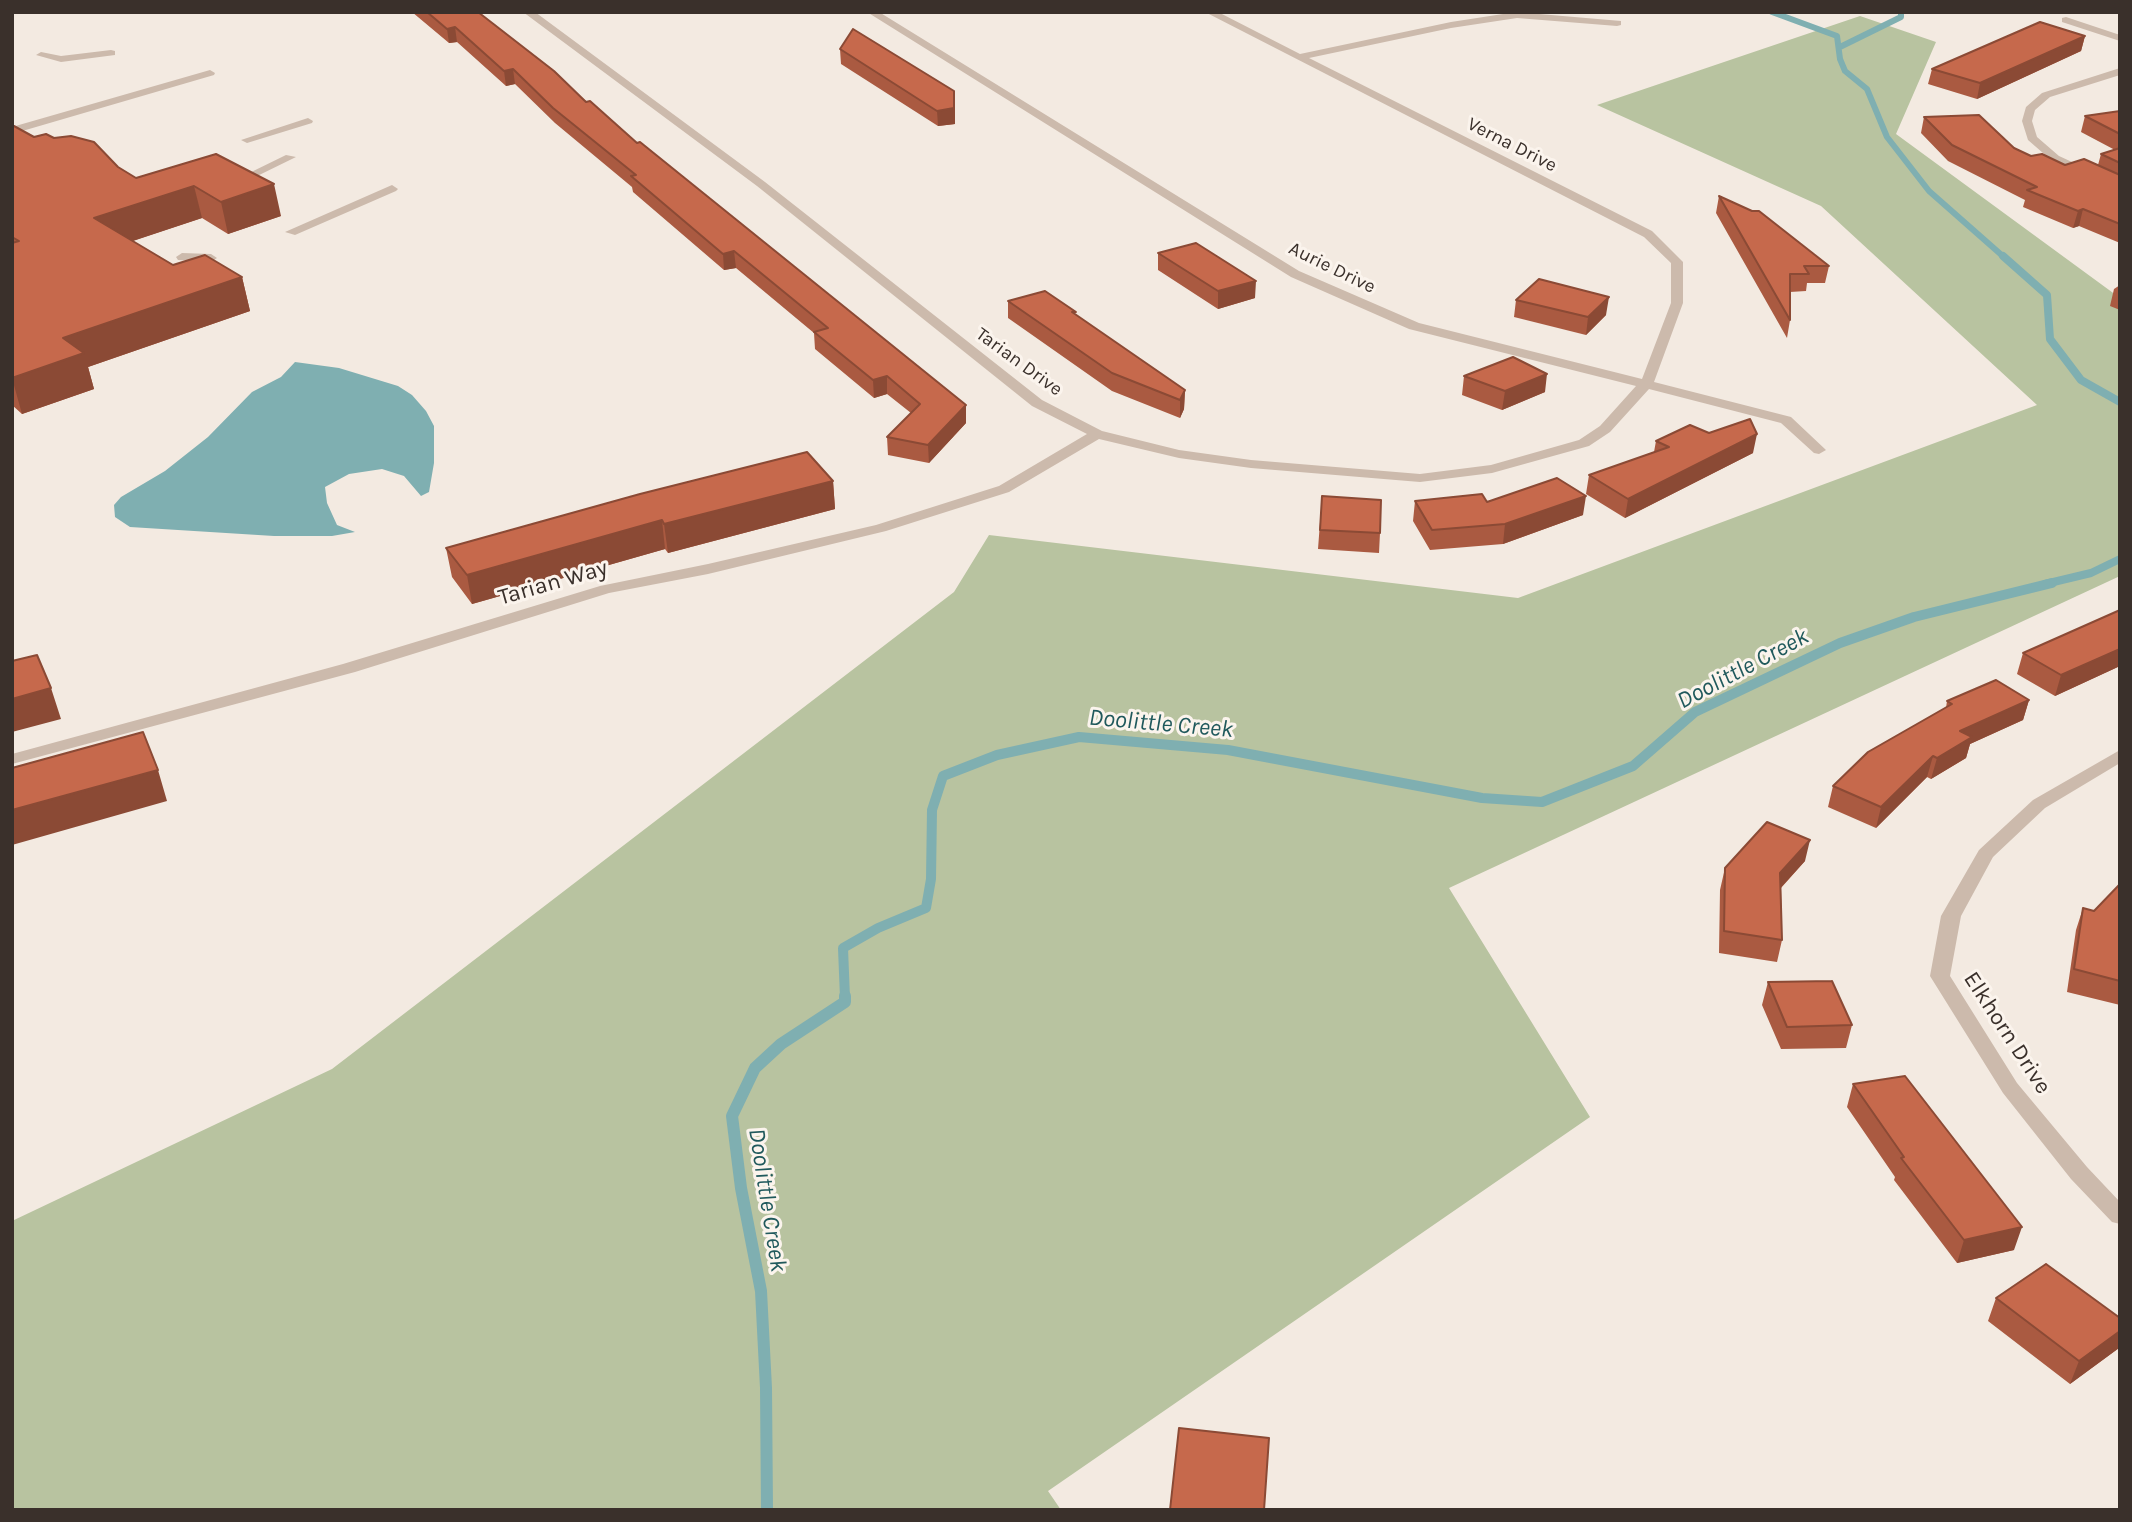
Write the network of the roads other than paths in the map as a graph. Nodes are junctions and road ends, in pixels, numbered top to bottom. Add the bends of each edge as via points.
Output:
1 (528, 12) edge
2 (872, 12) edge
3 (1210, 12) edge
4 (2066, 20) dead end
5 (1617, 23) dead end
6 (2120, 38) edge
7 (111, 53) dead end
8 (41, 55) dead end
9 (1299, 57) junction
10 (2120, 71) edge
11 (210, 73) dead end
12 (308, 121) dead end
13 (12, 131) edge
14 (247, 140) dead end
15 (290, 157) dead end
16 (245, 178) edge
17 (392, 188) dead end
18 (2120, 188) edge
19 (291, 232) dead end
20 (181, 257) dead end
21 (211, 258) edge
22 (1646, 384) junction
23 (1097, 434) junction
24 (1819, 450) dead end
25 (2120, 755) edge
26 (12, 759) edge
27 (2120, 1216) edge

1 - 23 street, Tarian Drive via 761,184 1037,403
2 - 22 street, Aurie Drive via 1295,274 1415,326
3 - 9 street, Verna Drive
4 - 6 street
5 - 9 street via 1517,15
7 - 8 street via 61,60
9 - 22 street, Verna Drive via 1648,234 1677,262 1677,303
10 - 18 street via 2046,95 2030,109 2027,121 2032,138 2055,158
11 - 13 street
12 - 14 street
15 - 16 street
17 - 19 street
20 - 21 street
22 - 23 street, Tarian Drive via 1605,429 1584,443 1492,469 1420,478 1251,464 1179,454
22 - 24 street, Aurie Drive via 1786,420
23 - 26 street, Tarian Way via 1004,489 881,528 606,589 349,668
25 - 27 street, Elkhorn Drive via 2039,804 1986,854 1951,916 1941,976 2010,1088

